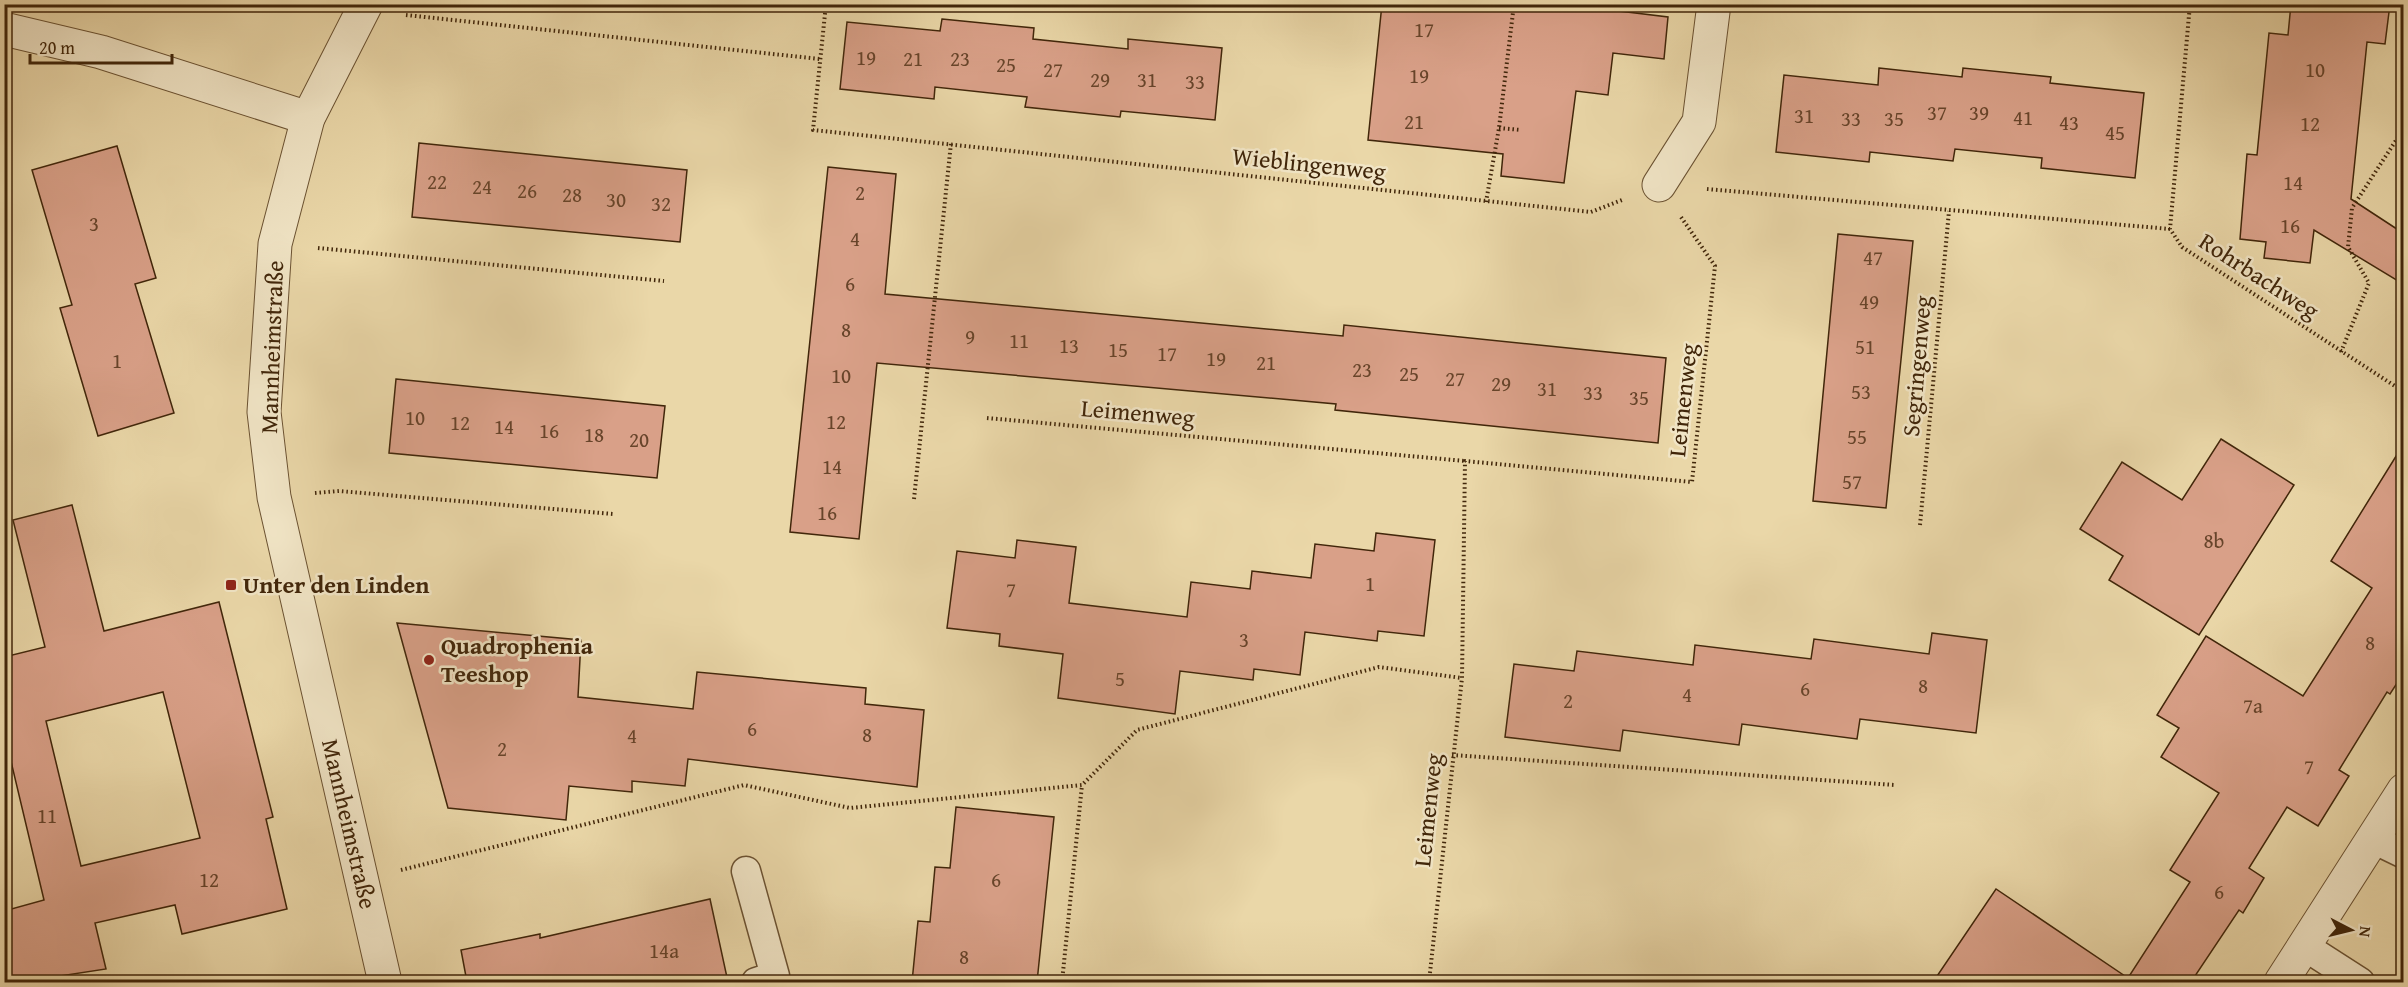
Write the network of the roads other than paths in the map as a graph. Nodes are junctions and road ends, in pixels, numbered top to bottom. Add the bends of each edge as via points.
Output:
1 (1714, 4) edge
2 (364, 7) edge
3 (4, 29) edge
4 (308, 118) junction
5 (1659, 185) road end
6 (2403, 790) edge
7 (2373, 839) junction
8 (2403, 854) edge
9 (746, 871) dead end
10 (2304, 946) junction
11 (385, 982) edge
12 (756, 982) edge
13 (2281, 982) edge
14 (2360, 982) edge

1 - 5 street via 1699,122
2 - 4 street, Mannheimstraße
3 - 4 street via 101,52
4 - 11 street, Mannheimstraße via 275,244 264,412 274,496
6 - 7 street
7 - 8 lane
7 - 10 street
9 - 12 lane via 775,976
10 - 13 street
10 - 14 lane

